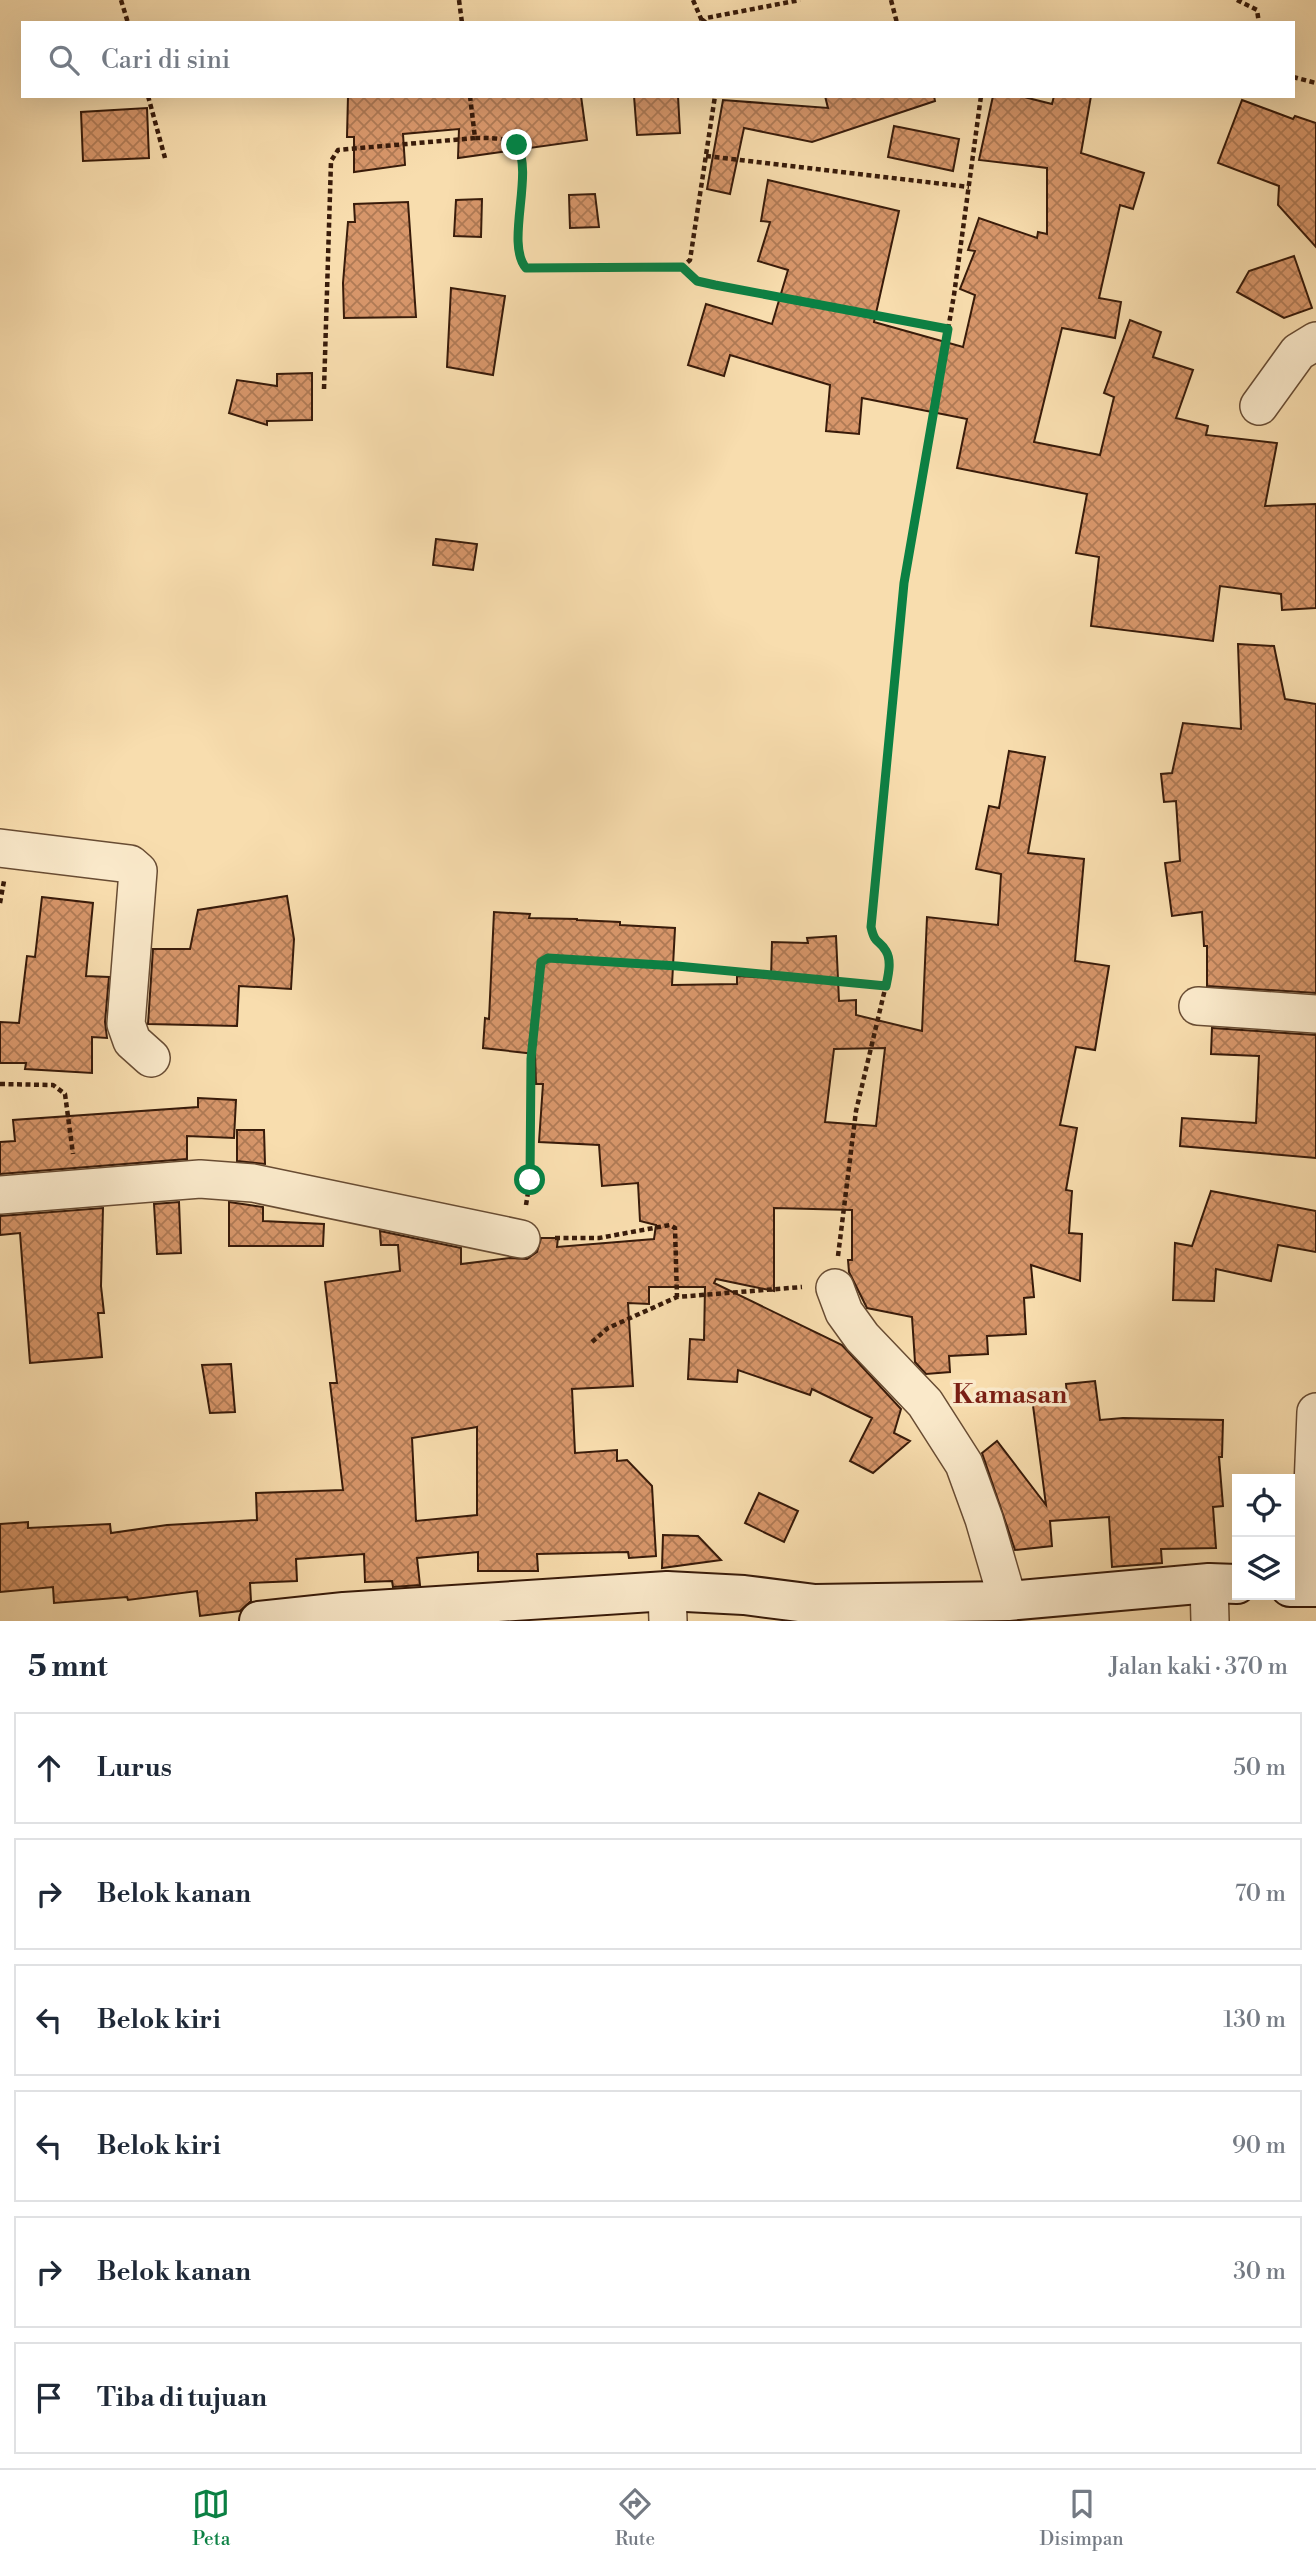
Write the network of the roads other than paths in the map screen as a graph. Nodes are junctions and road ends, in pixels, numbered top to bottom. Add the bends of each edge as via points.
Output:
1 (1316, 341) edge
2 (1259, 406) dead end
3 (0, 848) edge
4 (1198, 1006) dead end
5 (1316, 1014) edge
6 (151, 1058) dead end
7 (0, 1195) edge
8 (521, 1238) road end
9 (820, 1287) road end
10 (1316, 1412) edge
11 (1223, 1584) edge
12 (1305, 1587) edge
13 (1009, 1601) junction
14 (667, 1606) edge
15 (879, 1612) edge
16 (260, 1621) edge
17 (1210, 1621) edge

1 - 2 street via 1298,352
3 - 6 street via 130,864 138,871 126,1024 132,1041
4 - 5 street
7 - 8 street via 200,1179 254,1183
9 - 13 street via 925,1403 964,1464
10 - 12 street
11 - 13 street
11 - 17 street
13 - 15 street
14 - 15 street via 744,1595
14 - 16 street via 344,1612

